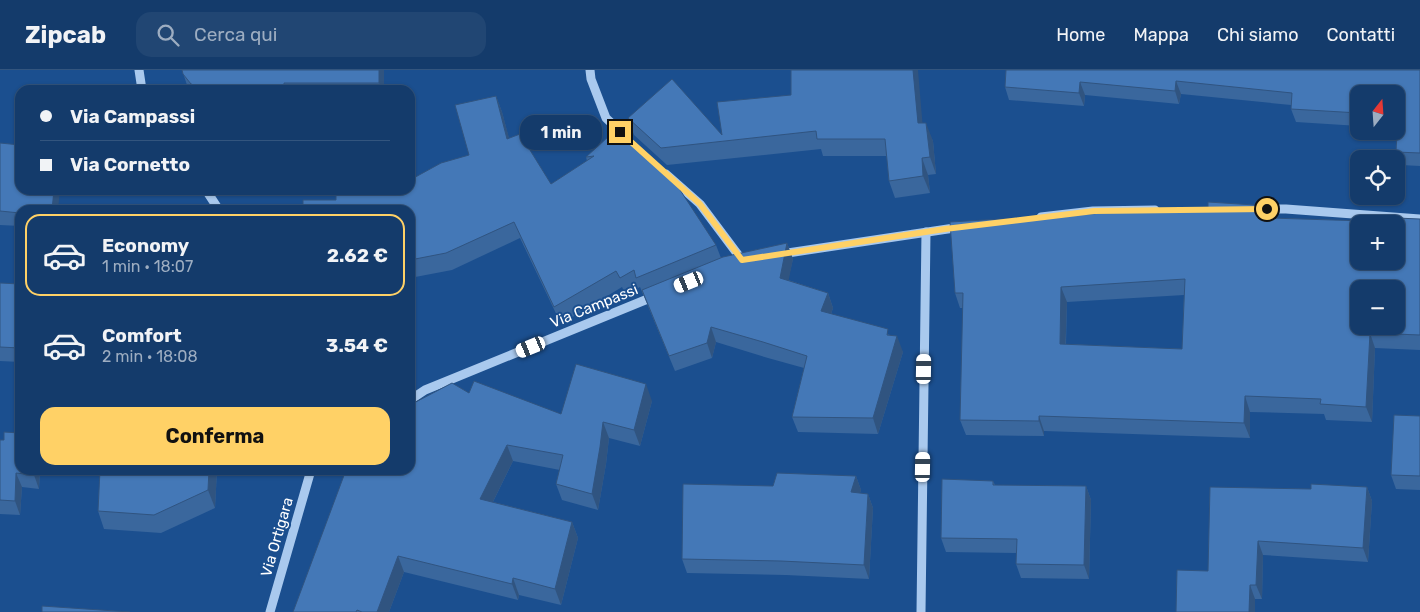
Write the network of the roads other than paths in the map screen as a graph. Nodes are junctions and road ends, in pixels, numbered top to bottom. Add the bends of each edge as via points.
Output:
1 (139, 70) edge
2 (590, 70) edge
3 (141, 85) edge
4 (634, 145) edge
5 (656, 165) edge
6 (1248, 209) edge
7 (1161, 210) edge
8 (1034, 218) edge
9 (1420, 219) edge
10 (975, 225) edge
11 (926, 232) junction
12 (771, 256) edge
13 (732, 264) edge
14 (660, 294) edge
15 (415, 397) edge
16 (309, 475) edge
17 (270, 612) edge
18 (921, 612) edge

1 - 3 street
2 - 4 street via 606,118
5 - 13 street via 700,204 746,260
6 - 9 street via 1286,208
7 - 8 street via 1094,211
10 - 11 street
11 - 12 street
11 - 18 street
14 - 15 street, Via Campassi
16 - 17 street, Via Ortigara

